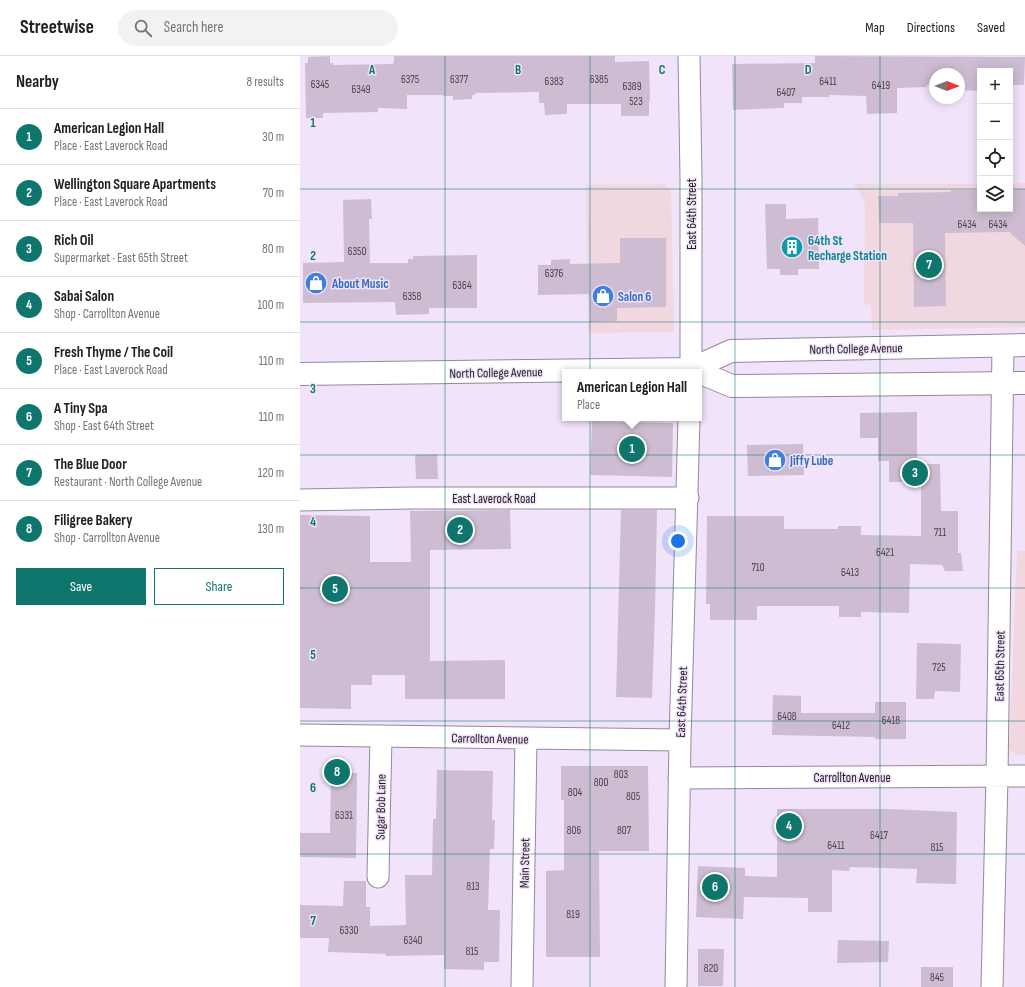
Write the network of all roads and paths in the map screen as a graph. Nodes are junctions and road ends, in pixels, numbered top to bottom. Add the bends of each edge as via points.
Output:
1 (689, 56) edge
2 (1003, 346) junction
3 (1025, 346) edge
4 (691, 369) edge
5 (693, 369) edge
6 (562, 371) edge
7 (300, 374) edge
8 (702, 374) edge
9 (1003, 383) junction
10 (1025, 383) edge
11 (689, 421) edge
12 (688, 498) junction
13 (300, 500) edge
14 (300, 735) edge
15 (381, 736) junction
16 (526, 739) junction
17 (680, 740) junction
18 (997, 776) junction
19 (1025, 776) edge
20 (679, 778) junction
21 (378, 877) dead end
22 (522, 987) edge
23 (676, 987) edge
24 (992, 987) edge

1 - 4 street, East 64th Street
2 - 3 main road, North College Avenue
2 - 5 main road, North College Avenue via 731,351
2 - 9 street, East 65th Street
6 - 7 main road, North College Avenue
8 - 9 main road, North College Avenue via 732,386
9 - 10 main road, North College Avenue
9 - 18 street, East 65th Street
11 - 12 street, East 64th Street
12 - 13 street, East Laverock Road
12 - 17 street, East 64th Street
14 - 15 street, Carrollton Avenue
15 - 16 street, Carrollton Avenue
15 - 21 street, Sugar Bob Lane
16 - 17 street, Carrollton Avenue
16 - 22 street, Main Street
17 - 20 street, East 64th Street
18 - 19 street, Carrollton Avenue
18 - 20 street, Carrollton Avenue
18 - 24 street, East 65th Street
20 - 23 street, East 64th Street

